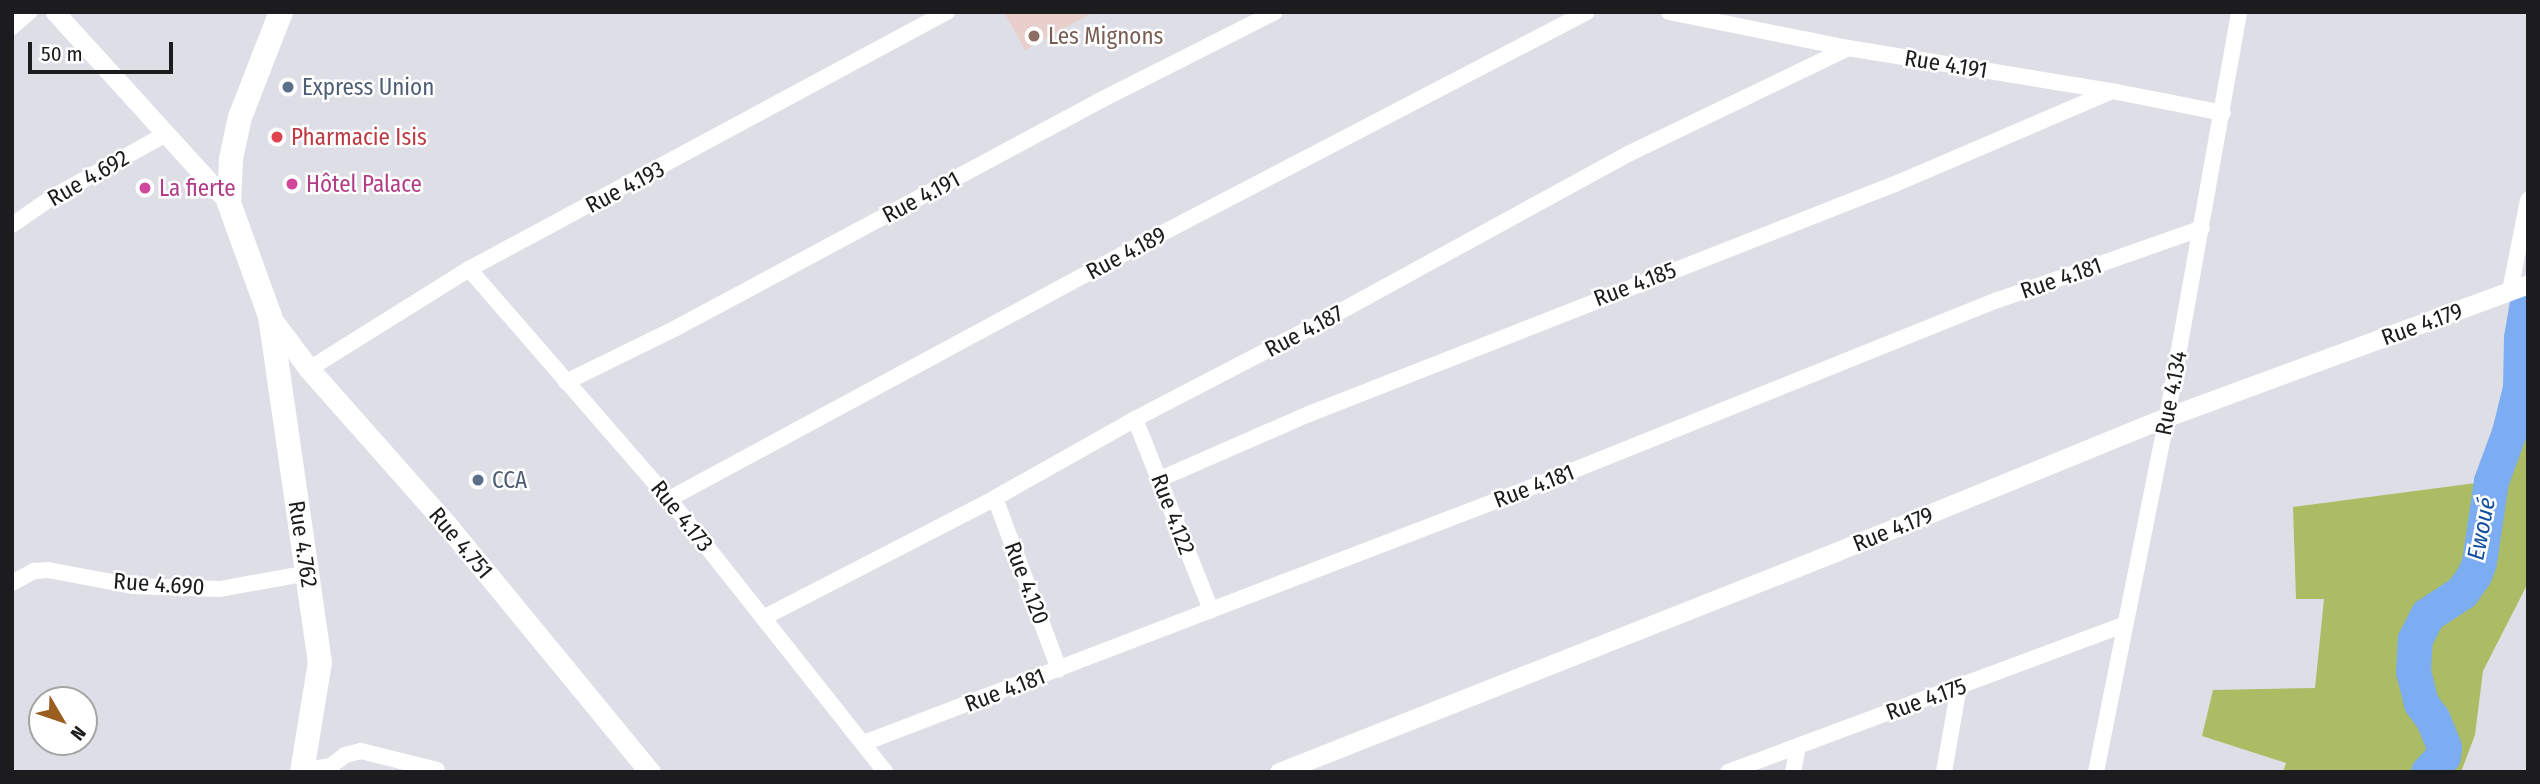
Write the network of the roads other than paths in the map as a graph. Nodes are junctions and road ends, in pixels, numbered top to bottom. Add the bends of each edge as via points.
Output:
1 (29, 12) edge
2 (55, 12) edge
3 (281, 12) edge
4 (947, 12) edge
5 (1275, 12) edge
6 (1587, 12) edge
7 (1669, 12) edge
8 (2239, 12) edge
9 (12, 27) edge
10 (1848, 48) junction
11 (2112, 91) junction
12 (2223, 113) junction
13 (166, 134) junction
14 (2528, 200) edge
15 (229, 202) junction
16 (12, 225) edge
17 (2202, 228) junction
18 (469, 269) junction
19 (2519, 288) edge
20 (270, 316) junction
21 (309, 369) junction
22 (566, 382) junction
23 (2167, 417) junction
24 (1135, 419) junction
25 (1160, 479) junction
26 (995, 498) junction
27 (669, 499) junction
28 (308, 573) junction
29 (12, 583) edge
30 (1211, 610) junction
31 (763, 618) junction
32 (2123, 625) junction
33 (1059, 669) junction
34 (1959, 687) junction
35 (864, 743) junction
36 (1798, 746) junction
37 (437, 770) edge
38 (302, 771) edge
39 (650, 772) edge
40 (885, 772) edge
41 (1279, 772) edge
42 (1728, 772) edge
43 (1793, 772) edge
44 (1944, 772) edge
45 (2096, 772) edge

1 - 9 street
2 - 13 street
3 - 15 main road via 240,117 231,159
4 - 18 street, Rue 4.193
5 - 22 street, Rue 4.191
6 - 27 street, Rue 4.189 via 1153,238
7 - 10 street, Rue 4.191
8 - 12 street, Rue 4.134
10 - 11 street, Rue 4.191
10 - 24 street, Rue 4.187 via 1628,154
11 - 12 street, Rue 4.191
11 - 25 street, Rue 4.185 via 1895,184 1321,409
12 - 17 street, Rue 4.134
13 - 15 street
13 - 16 street, Rue 4.692
14 - 19 street
15 - 20 main road, Rue 4.762
17 - 23 street, Rue 4.134
17 - 30 street, Rue 4.181 via 1998,300
18 - 21 street, Rue 4.193
18 - 22 street, Rue 4.173
19 - 23 street, Rue 4.179
20 - 21 main road, Rue 4.751
20 - 28 main road, Rue 4.762
21 - 39 main road, Rue 4.751 via 447,525
22 - 27 street, Rue 4.173
23 - 32 street, Rue 4.134
23 - 41 street, Rue 4.179
24 - 25 street, Rue 4.122
24 - 26 street, Rue 4.187
25 - 30 street, Rue 4.122
26 - 31 street, Rue 4.187
26 - 33 street, Rue 4.120
27 - 31 street, Rue 4.173
28 - 29 street, Rue 4.690 via 220,589 133,586 48,570 34,571
28 - 38 main road, Rue 4.762 via 320,662
30 - 33 street, Rue 4.181
31 - 35 street, Rue 4.173
32 - 34 street, Rue 4.175
32 - 45 street, Rue 4.134
33 - 35 street, Rue 4.181
34 - 36 street, Rue 4.175
34 - 44 street
35 - 40 street, Rue 4.173
36 - 42 street, Rue 4.175
36 - 43 street
37 - 38 street via 361,751 345,755 331,766

